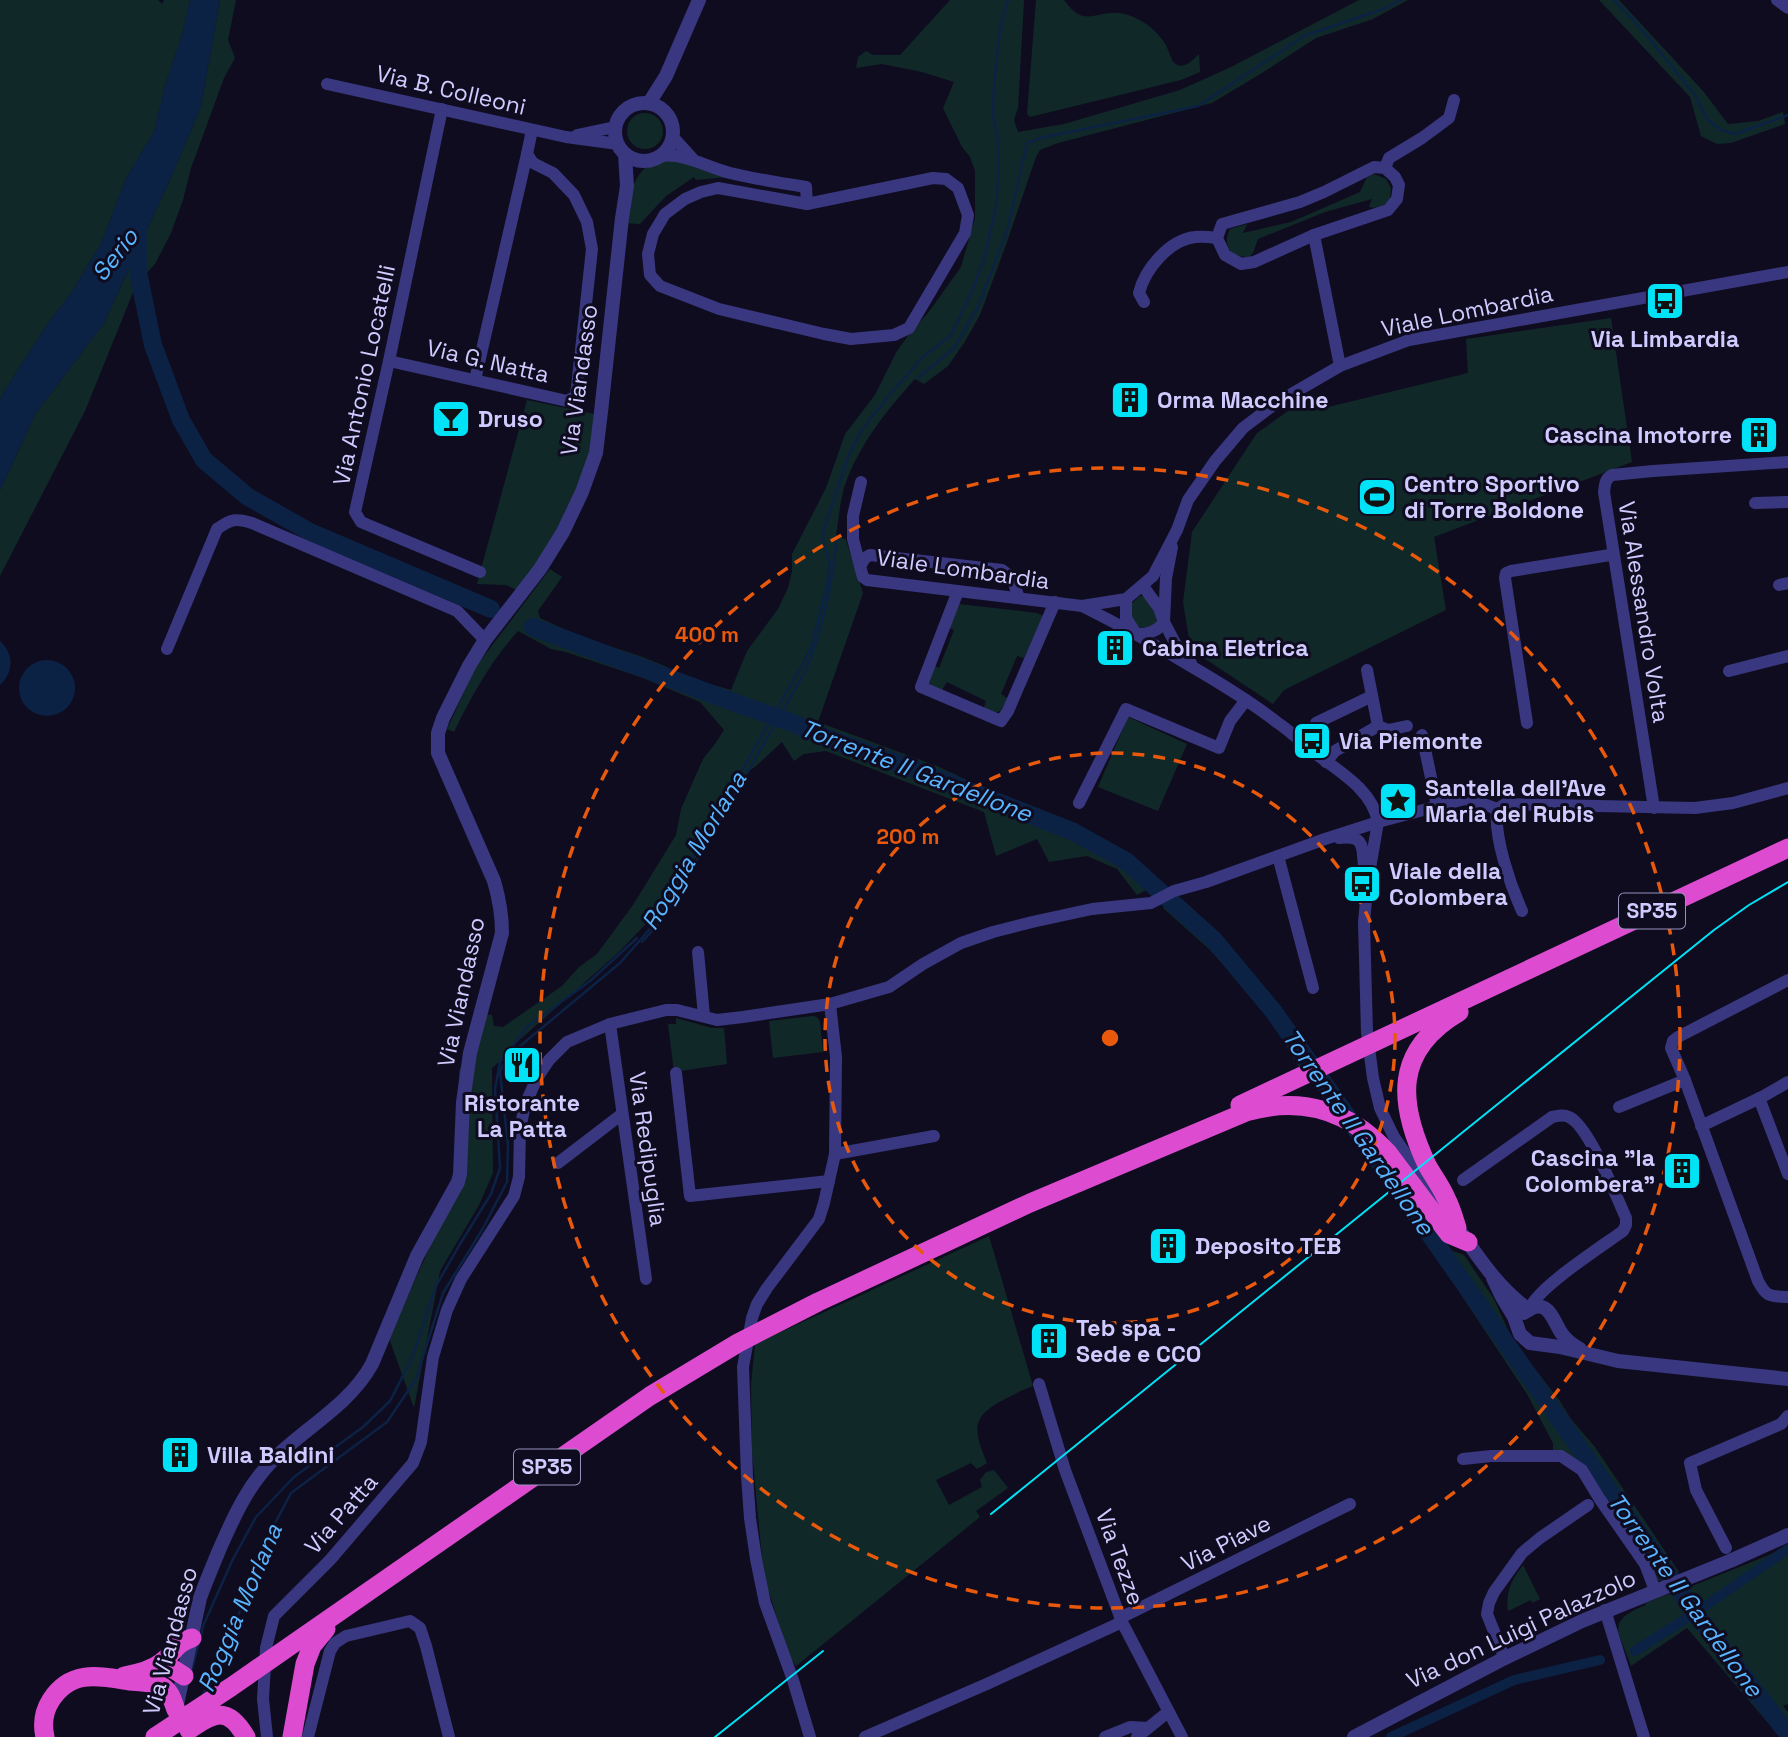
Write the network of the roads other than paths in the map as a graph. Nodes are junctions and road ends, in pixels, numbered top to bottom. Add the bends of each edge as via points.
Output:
1 (699, 0) edge
2 (1777, 0) edge
3 (1788, 8) edge
4 (666, 76) junction
5 (327, 83) dead end
6 (1454, 100) dead end
7 (649, 103) junction
8 (442, 109) junction
9 (668, 115) junction
10 (615, 127) junction
11 (532, 130) junction
12 (566, 137) junction
13 (673, 137) junction
14 (621, 149) junction
15 (527, 154) junction
16 (661, 156) junction
17 (646, 161) junction
18 (694, 161) junction
19 (1385, 168) junction
20 (627, 186) junction
21 (807, 204) junction
22 (1314, 235) junction
23 (1217, 238) junction
24 (1788, 272) edge
25 (1144, 302) dead end
26 (389, 360) junction
27 (1340, 366) junction
28 (475, 380) junction
29 (1788, 462) edge
30 (861, 482) dead end
31 (1788, 502) edge
32 (1755, 503) dead end
33 (1177, 530) junction
34 (1614, 556) junction
35 (860, 566) junction
36 (480, 572) dead end
37 (1143, 586) junction
38 (958, 591) junction
39 (1019, 598) junction
40 (1126, 599) junction
41 (1055, 602) junction
42 (1082, 606) junction
43 (1164, 622) junction
44 (1136, 634) junction
45 (485, 640) junction
46 (167, 649) dead end
47 (1788, 656) edge
48 (1196, 669) junction
49 (1367, 670) dead end
50 (1729, 671) dead end
51 (1372, 696) junction
52 (1246, 700) junction
53 (1316, 723) dead end
54 (1527, 723) dead end
55 (1378, 726) junction
56 (1407, 726) dead end
57 (1422, 735) dead end
58 (1326, 762) junction
59 (1788, 788) edge
60 (1079, 803) dead end
61 (1437, 807) junction
62 (1654, 808) junction
63 (1497, 809) junction
64 (1378, 822) junction
65 (1325, 839) junction
66 (1788, 848) edge
67 (1278, 856) junction
68 (1368, 880) junction
69 (1522, 911) dead end
70 (698, 952) dead end
71 (1537, 965) junction
72 (1788, 980) edge
73 (1313, 988) dead end
74 (830, 1004) junction
75 (704, 1016) junction
76 (610, 1024) junction
77 (676, 1073) dead end
78 (1685, 1080) junction
79 (1788, 1082) edge
80 (1759, 1098) junction
81 (1619, 1107) dead end
82 (622, 1114) junction
83 (1701, 1125) junction
84 (934, 1136) dead end
85 (835, 1154) junction
86 (558, 1163) dead end
87 (1788, 1174) edge
88 (1463, 1180) dead end
89 (829, 1181) junction
90 (1030, 1203) junction
91 (1462, 1235) junction
92 (1493, 1278) junction
93 (646, 1279) dead end
94 (1553, 1282) junction
95 (1788, 1297) edge
96 (1529, 1309) junction
97 (1553, 1318) junction
98 (1519, 1328) junction
99 (747, 1340) junction
100 (1540, 1345) junction
101 (1588, 1353) junction
102 (1788, 1379) edge
103 (1039, 1384) dead end
104 (1788, 1416) edge
105 (1464, 1459) dead end
106 (1594, 1502) junction
107 (1350, 1504) dead end
108 (1788, 1535) edge
109 (1726, 1548) dead end
110 (1660, 1588) junction
111 (360, 1597) junction
112 (1605, 1610) junction
113 (1121, 1620) junction
114 (192, 1638) junction
115 (1505, 1658) junction
116 (162, 1662) junction
117 (184, 1676) junction
118 (109, 1677) junction
119 (162, 1685) junction
120 (231, 1687) junction
121 (176, 1710) junction
122 (1168, 1712) junction
123 (1148, 1728) junction
124 (1361, 1736) edge
125 (45, 1737) edge
126 (155, 1737) edge
127 (167, 1737) edge
128 (179, 1737) edge
129 (246, 1737) edge
130 (267, 1737) edge
131 (292, 1737) edge
132 (308, 1737) edge
133 (449, 1737) edge
134 (810, 1737) edge
135 (865, 1737) edge
136 (1105, 1737) edge
137 (1137, 1737) edge
138 (1182, 1737) edge
139 (1644, 1737) edge

1 - 4 street
2 - 3 street
4 - 7 street
4 - 9 street
5 - 8 street, Via B. Colleoni
6 - 19 street via 1449,118 1389,158
7 - 9 street
7 - 10 street via 631,105
8 - 11 street, Via B. Colleoni
8 - 26 street, Via Antonio Locatelli
9 - 13 street
10 - 12 street, Via B. Colleoni
10 - 14 street
11 - 12 street, Via B. Colleoni
11 - 15 street
12 - 14 street, Via B. Colleoni
13 - 16 street
13 - 18 street
14 - 17 street via 631,158
14 - 20 street, Via Viandasso
15 - 28 street
15 - 28 street, Via G. Natta via 574,195 587,222 592,249 576,396 567,401
16 - 17 street
16 - 18 street via 673,154
17 - 20 street, Via Viandasso
18 - 21 street via 806,187
19 - 22 street via 1399,185 1397,199 1388,210
19 - 23 street via 1374,167 1300,202 1222,224
20 - 45 street, Via Viandasso via 596,453 563,532
21 - 21 street via 933,178 946,179 958,188 968,215 965,233 909,328 894,335 851,339 719,309 660,286 650,275 648,254 653,234 665,214 685,198 718,188
22 - 23 street via 1241,264 1225,255
22 - 27 street
23 - 25 street via 1192,237 1169,248 1142,281 1139,293
24 - 27 street, Viale Lombardia via 1409,340
26 - 28 street, Via G. Natta
26 - 36 street, Via Antonio Locatelli via 355,512 360,523
27 - 33 street, Viale Lombardia via 1243,428 1188,500
29 - 34 street, Via Alessandro Volta via 1612,475 1604,492
30 - 35 street, Viale Lombardia via 853,516
31 - 32 street
33 - 37 street, Viale Lombardia
33 - 43 street via 1166,578
34 - 54 street via 1506,573
34 - 62 street, Via Alessandro Volta
35 - 38 street, Viale Lombardia via 867,580
35 - 39 street via 870,555 1002,570 1012,578
37 - 40 street, Viale Lombardia
37 - 43 street
38 - 39 street, Viale Lombardia
38 - 41 street via 921,687 1001,721
39 - 41 street, Viale Lombardia
40 - 42 street, Viale Lombardia
40 - 44 street via 1126,618
41 - 42 street, Viale Lombardia
42 - 44 street
43 - 44 street via 1153,632
43 - 48 street
44 - 48 street
45 - 46 street via 457,611 238,519 216,528
45 - 114 street, Via Viandasso via 438,733 438,753 494,881 502,919 470,1053 458,1182 417,1256 363,1380 276,1457 236,1511 205,1584
47 - 50 street
48 - 52 street
49 - 51 street
51 - 53 street
51 - 55 street
52 - 58 street
52 - 60 street via 1230,721 1219,748 1126,709
55 - 56 street via 1388,730
55 - 58 street via 1335,751
57 - 61 street
58 - 64 street via 1364,793
59 - 62 street via 1715,806
61 - 63 street via 1465,799
61 - 64 street
62 - 63 street via 1506,804
63 - 69 street via 1497,832
64 - 65 street
64 - 68 street
65 - 67 street
65 - 68 street via 1360,841
66 - 71 highway, SP35
67 - 73 street
67 - 74 street via 1151,903 1092,909 993,932 961,943 889,987
68 - 91 street via 1366,1012 1380,1108 1394,1137
70 - 75 street
71 - 90 highway, SP35
71 - 91 highway via 1514,985 1443,1021 1412,1061 1406,1099 1410,1118
72 - 78 street via 1673,1041 1671,1048
74 - 75 street via 717,1020
74 - 85 street via 836,1058
75 - 76 street via 666,1010
76 - 82 street, Via Redipuglia
76 - 130 street, Via Patta via 567,1042 549,1060 529,1093 520,1123 516,1191 447,1310 413,1463 330,1560 274,1616 264,1674
77 - 89 street via 690,1196
78 - 81 street
78 - 83 street
79 - 80 street
80 - 83 street
80 - 87 street
82 - 86 street
82 - 93 street, Via Redipuglia
83 - 95 street via 1764,1292
84 - 85 street
85 - 89 street
88 - 94 street via 1552,1117 1570,1117 1577,1124 1604,1168 1626,1225
89 - 99 street via 819,1219 757,1304
90 - 91 highway via 1246,1112 1287,1105 1328,1111 1359,1126 1388,1153 1449,1234
90 - 99 highway, SP35
91 - 92 street
92 - 96 street
92 - 98 street
94 - 96 street
94 - 97 street via 1547,1305
96 - 97 street via 1538,1308
96 - 98 street
97 - 100 street via 1555,1333
97 - 101 street via 1573,1346
98 - 100 street via 1523,1338
99 - 111 highway, SP35 via 650,1396
99 - 134 street via 745,1425 756,1559 765,1604
100 - 101 street
101 - 102 street via 1618,1361
103 - 113 street, Via Tezze via 1065,1470
104 - 109 street via 1781,1424 1690,1463 1696,1490
105 - 106 street via 1561,1456 1582,1470
106 - 110 street
106 - 115 street via 1522,1553 1494,1592 1487,1614
107 - 113 street, Via Piave
108 - 110 street, Via don Luigi Palazzolo
110 - 112 street, Via don Luigi Palazzolo
111 - 120 highway, SP35
111 - 131 highway via 312,1646
112 - 115 street, Via don Luigi Palazzolo
112 - 139 street
113 - 122 street, Via Tezze
113 - 135 street, Via Piave
114 - 116 highway via 180,1642
114 - 117 street, Via Viandasso
115 - 124 street, Via don Luigi Palazzolo
116 - 117 highway
116 - 118 highway via 131,1675
117 - 119 highway
117 - 121 street, Via Viandasso
118 - 119 highway
118 - 125 highway via 74,1679 59,1688 44,1716
119 - 121 highway
120 - 126 highway
120 - 127 highway, SP35
121 - 127 street, Via Viandasso
122 - 123 street
122 - 138 street, Via Tezze
123 - 136 street via 1130,1727
123 - 137 street
128 - 129 highway via 206,1718 225,1715
132 - 133 street via 335,1643 346,1636 411,1621 420,1628 426,1646

